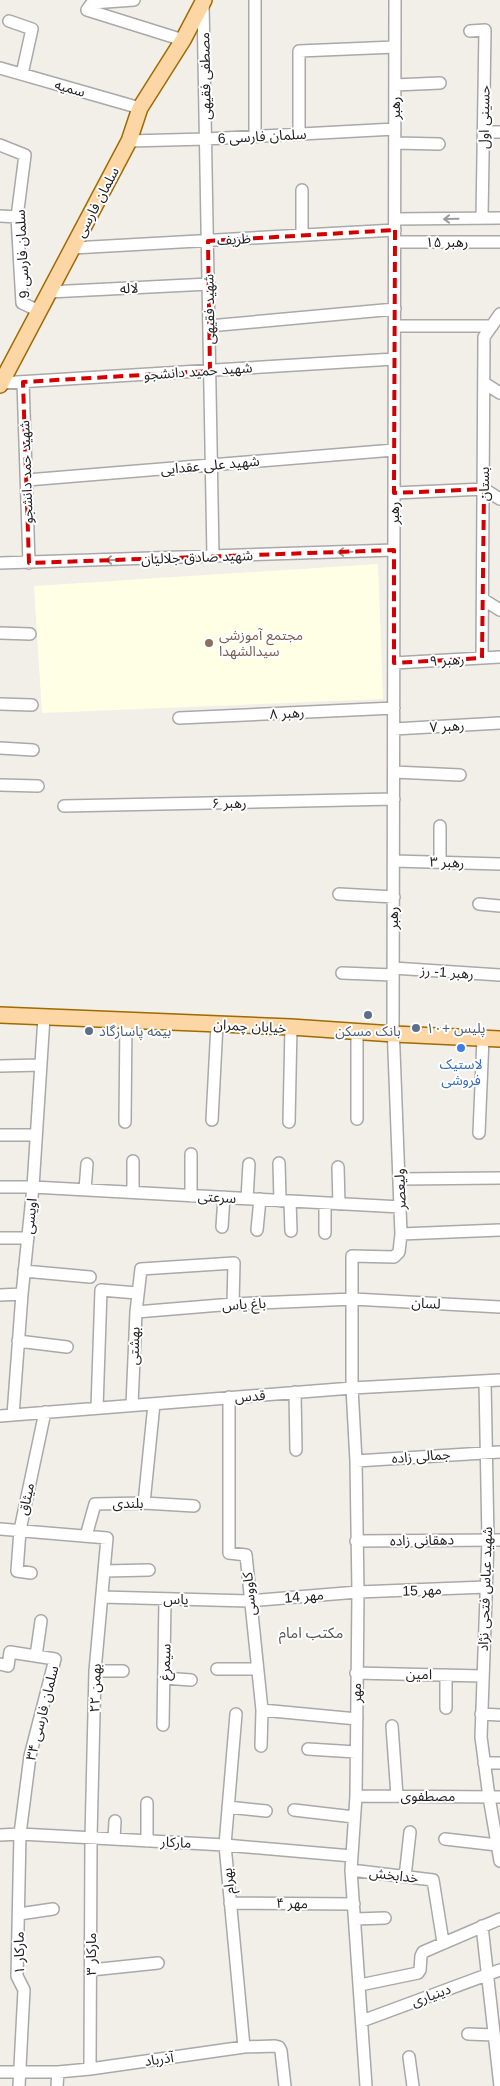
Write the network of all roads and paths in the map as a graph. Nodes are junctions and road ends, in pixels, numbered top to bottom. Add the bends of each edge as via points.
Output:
1 (134, 0) edge
2 (202, 0) edge
3 (255, 0) edge
4 (395, 0) edge
5 (9, 21) dead end
6 (470, 31) dead end
7 (183, 40) junction
8 (395, 47) junction
9 (0, 68) edge
10 (22, 74) junction
11 (440, 84) dead end
12 (395, 85) junction
13 (140, 108) junction
14 (395, 129) junction
15 (484, 132) junction
16 (500, 132) edge
17 (299, 133) junction
18 (255, 135) junction
19 (206, 139) junction
20 (129, 141) junction
21 (395, 143) junction
22 (439, 144) dead end
23 (0, 146) edge
24 (302, 190) dead end
25 (0, 216) edge
26 (18, 218) junction
27 (482, 218) junction
28 (500, 218) edge
29 (395, 230) junction
30 (302, 236) junction
31 (208, 241) junction
32 (500, 242) edge
33 (73, 248) junction
34 (208, 284) junction
35 (49, 292) junction
36 (395, 309) junction
37 (39, 311) junction
38 (500, 314) edge
39 (209, 326) junction
40 (395, 326) junction
41 (492, 326) junction
42 (394, 359) junction
43 (210, 371) junction
44 (23, 382) junction
45 (484, 383) junction
46 (0, 384) edge
47 (500, 394) edge
48 (394, 450) junction
49 (212, 465) junction
50 (26, 480) junction
51 (484, 489) junction
52 (394, 493) junction
53 (500, 500) edge
54 (394, 550) junction
55 (214, 556) junction
56 (29, 562) junction
57 (0, 563) edge
58 (484, 600) junction
59 (500, 610) edge
60 (0, 633) edge
61 (30, 634) dead end
62 (500, 657) edge
63 (482, 658) junction
64 (394, 663) junction
65 (0, 704) edge
66 (32, 705) dead end
67 (394, 708) junction
68 (180, 718) dead end
69 (500, 723) edge
70 (394, 729) junction
71 (0, 748) edge
72 (34, 750) dead end
73 (394, 772) junction
74 (460, 776) dead end
75 (0, 785) edge
76 (38, 786) dead end
77 (394, 799) junction
78 (64, 806) dead end
79 (440, 826) dead end
80 (394, 861) junction
81 (440, 862) junction
82 (500, 864) edge
83 (339, 894) dead end
84 (394, 897) junction
85 (479, 904) dead end
86 (500, 906) edge
87 (342, 972) dead end
88 (393, 972) junction
89 (500, 975) edge
90 (0, 1006) edge
91 (0, 1015) edge
92 (44, 1017) junction
93 (126, 1020) junction
94 (217, 1024) junction
95 (290, 1027) junction
96 (394, 1030) junction
97 (500, 1030) edge
98 (357, 1032) junction
99 (483, 1038) junction
100 (500, 1039) edge
101 (41, 1065) junction
102 (0, 1066) edge
103 (357, 1119) dead end
104 (212, 1120) dead end
105 (125, 1122) dead end
106 (289, 1122) dead end
107 (479, 1133) dead end
108 (0, 1135) edge
109 (36, 1135) junction
110 (191, 1154) dead end
111 (134, 1161) dead end
112 (279, 1163) dead end
113 (87, 1164) dead end
114 (249, 1164) dead end
115 (338, 1167) dead end
116 (500, 1178) edge
117 (400, 1179) junction
118 (0, 1187) edge
119 (33, 1187) junction
120 (85, 1190) junction
121 (133, 1192) junction
122 (191, 1196) junction
123 (224, 1197) junction
124 (247, 1199) junction
125 (260, 1199) junction
126 (285, 1201) junction
127 (325, 1203) junction
128 (339, 1204) junction
129 (401, 1207) junction
130 (222, 1227) dead end
131 (257, 1230) dead end
132 (500, 1230) edge
133 (291, 1231) dead end
134 (326, 1233) dead end
135 (401, 1234) junction
136 (0, 1238) edge
137 (28, 1238) junction
138 (24, 1271) junction
139 (90, 1277) dead end
140 (138, 1290) junction
141 (22, 1294) junction
142 (0, 1295) edge
143 (353, 1298) junction
144 (234, 1304) junction
145 (500, 1308) edge
146 (136, 1312) junction
147 (18, 1341) junction
148 (67, 1347) dead end
149 (500, 1380) edge
150 (484, 1381) junction
151 (352, 1388) junction
152 (295, 1392) junction
153 (229, 1397) junction
154 (154, 1404) junction
155 (132, 1405) junction
156 (97, 1408) junction
157 (45, 1412) junction
158 (13, 1415) junction
159 (0, 1416) edge
160 (296, 1450) dead end
161 (487, 1451) junction
162 (500, 1452) edge
163 (356, 1461) junction
164 (144, 1503) junction
165 (194, 1506) dead end
166 (0, 1529) edge
167 (20, 1530) junction
168 (86, 1536) junction
169 (107, 1538) joint
170 (488, 1540) junction
171 (500, 1540) edge
172 (356, 1541) junction
173 (149, 1570) dead end
174 (104, 1571) junction
175 (31, 1573) dead end
176 (486, 1587) junction
177 (358, 1592) junction
178 (102, 1597) junction
179 (165, 1599) junction
180 (249, 1601) junction
181 (41, 1621) dead end
182 (36, 1656) junction
183 (0, 1664) edge
184 (216, 1669) dead end
185 (257, 1669) junction
186 (95, 1671) junction
187 (123, 1671) dead end
188 (356, 1673) junction
189 (446, 1675) junction
190 (482, 1676) junction
191 (164, 1678) junction
192 (191, 1680) dead end
193 (446, 1708) dead end
194 (262, 1710) junction
195 (236, 1714) dead end
196 (482, 1714) junction
197 (500, 1715) edge
198 (357, 1719) junction
199 (163, 1725) dead end
200 (392, 1726) dead end
201 (261, 1746) dead end
202 (308, 1749) dead end
203 (356, 1752) junction
204 (484, 1763) junction
205 (500, 1763) edge
206 (356, 1796) junction
207 (397, 1796) junction
208 (494, 1797) edge
209 (147, 1803) dead end
210 (228, 1807) junction
211 (294, 1810) dead end
212 (266, 1811) dead end
213 (354, 1817) junction
214 (115, 1821) dead end
215 (410, 1832) dead end
216 (20, 1834) junction
217 (0, 1835) edge
218 (91, 1838) junction
219 (114, 1839) junction
220 (446, 1839) dead end
221 (147, 1841) junction
222 (225, 1845) junction
223 (497, 1845) junction
224 (352, 1856) junction
225 (500, 1861) edge
226 (351, 1870) junction
227 (405, 1877) junction
228 (230, 1903) junction
229 (354, 1904) junction
230 (53, 1909) dead end
231 (18, 1914) junction
232 (385, 1918) dead end
233 (355, 1919) junction
234 (500, 1919) edge
235 (482, 1926) junction
236 (443, 1942) junction
237 (158, 1963) dead end
238 (91, 1970) junction
239 (500, 1970) edge
240 (488, 1974) junction
241 (360, 1985) junction
242 (362, 2021) junction
243 (468, 2034) dead end
244 (494, 2035) junction
245 (244, 2047) junction
246 (409, 2057) dead end
247 (90, 2069) junction
248 (0, 2072) edge
249 (19, 2072) junction
250 (58, 2072) junction
251 (19, 2086) edge
252 (57, 2086) edge
253 (285, 2086) edge
254 (366, 2086) edge
255 (413, 2086) edge
256 (500, 2086) edge

1 - 7 street via 92,3 87,10
2 - 7 main road, سلمان فارسی
2 - 19 street, مصطفی فقیهی
3 - 18 street
4 - 8 street, رهبر
5 - 10 street via 32,29
6 - 15 street, حسینی اول via 484,30
7 - 13 main road, سلمان فارسی
8 - 12 street, رهبر
8 - 17 street via 299,51
9 - 10 street, سمیه
10 - 13 street, سمیه
11 - 12 street
12 - 14 street, رهبر
13 - 20 main road, سلمان فارسی
14 - 17 street, سلمان فارسی 6
14 - 21 street, رهبر
15 - 16 street
15 - 27 street, حسینی اول
17 - 18 street, سلمان فارسی 6
18 - 19 street, سلمان فارسی 6
19 - 20 street, سلمان فارسی 6
19 - 31 street, مصطفی فقیهی
20 - 33 main road, سلمان فارسی
21 - 22 street
21 - 29 street, رهبر
23 - 26 street, سلمان فارسی 9 via 25,155
24 - 30 street
25 - 26 street
26 - 37 street, سلمان فارسی 9 via 22,303
27 - 28 street
27 -> 29 street
29 - 30 street, ظریف
29 - 32 street, رهبر ۱۵
29 - 36 street, رهبر
30 - 31 street, ظریف
31 - 33 street, ظریف
31 - 34 street, شهید فقیهی
33 - 35 main road, سلمان فارسی
34 - 35 street, لاله
34 - 39 street, شهید فقیهی
35 - 37 main road, سلمان فارسی
36 - 39 street
36 - 40 street, رهبر
37 - 46 main road, سلمان فارسی
38 - 41 street, بستان
39 - 43 street, شهید فقیهی
40 - 41 street
40 - 42 street, رهبر
41 - 45 street, بستان via 484,337
42 - 43 street, شهید حمید دانشجو
42 - 48 street, رهبر
43 - 44 street, شهید حمید دانشجو
43 - 49 street, شهید فقیهی
44 - 46 street, شهید حمید دانشجو
44 - 50 street, شهید حمد دانشجو
45 - 47 street
45 - 51 street, بستان
48 - 49 street, شهید علی عقدایی
48 - 52 street, رهبر
49 - 50 street, شهید علی عقدایی
49 - 55 street, شهید فقیهی
50 - 56 street, شهید حمد دانشجو
51 - 52 street
51 - 53 street
51 - 58 street, بستان
52 - 54 street, رهبر
54 -> 55 street, شهید صادق جلالیان
54 - 64 street, رهبر
55 -> 56 street, شهید صادق جلالیان
56 - 57 street, شهید صادق جلالیان
58 - 59 street
58 - 63 street, بستان
60 - 61 street
62 - 63 street, رهبر ۹
63 - 64 street, رهبر ۹
64 - 67 street, رهبر
65 - 66 street
67 - 68 street, رهبر ۸
67 - 70 street, رهبر
69 - 70 street, رهبر ۷
70 - 73 street, رهبر
71 - 72 street
73 - 74 street
73 - 77 street, رهبر
75 - 76 street
77 - 78 street, رهبر ۶
77 - 80 street, رهبر
79 - 81 street
80 - 81 street, رهبر ۳
80 - 84 street, رهبر
81 - 82 street, رهبر ۳
83 - 84 street
84 - 88 street, رهبر
85 - 86 street
87 - 88 street, رهبر 1- رز
88 - 89 street, رهبر 1- رز
88 - 96 street, رهبر
90 - 96 main road, خیابان چمران
91 - 92 main road, خیابان چمران
92 - 93 main road, خیابان چمران
92 - 101 street, اویسی
93 - 94 main road, خیابان چمران
93 - 105 street
94 - 95 main road, خیابان چمران
94 - 104 street
95 - 98 main road, خیابان چمران
95 - 106 street
96 - 97 main road, خیابان چمران
96 - 98 main road, خیابان چمران
96 - 99 main road, خیابان چمران
96 - 117 street, ولیعصر
98 - 103 street
99 - 100 main road, خیابان چمران
99 - 107 street
101 - 102 street
101 - 109 street, اویسی
108 - 109 street
109 - 119 street, اویسی
110 - 122 street
111 - 121 street
112 - 126 street
113 - 120 street
114 - 124 street
115 - 128 street
116 - 117 street
117 - 129 street, ولیعصر
118 - 119 street, سرعتی
119 - 120 street, سرعتی
119 - 137 street, اویسی
120 - 121 street, سرعتی
121 - 122 street, سرعتی
122 - 123 street, سرعتی
123 - 124 street, سرعتی
123 - 130 street
124 - 125 street, سرعتی
125 - 126 street, سرعتی
125 - 131 street
126 - 127 street, سرعتی
126 - 133 street
127 - 128 street, سرعتی
127 - 134 street
128 - 129 street, سرعتی
129 - 135 street, ولیعصر
132 - 135 street
135 - 143 street, ولیعصر via 399,1252 394,1257 352,1256
136 - 137 street
137 - 138 street, اویسی
138 - 139 street
138 - 141 street, اویسی
140 - 144 street via 141,1269 234,1263
140 - 146 street, بهشتی
140 - 156 street via 101,1290
141 - 142 street
141 - 147 street, اویسی
143 - 144 street, باغ یاس
143 - 145 street, لسان
143 - 151 street, مهر
144 - 146 street, باغ یاس
146 - 155 street, بهشتی
147 - 148 street
147 - 158 street, اویسی
149 - 150 street, قدس
150 - 151 street, قدس
150 - 161 street, شهید عباس فتحی نژاد
151 - 152 street, قدس
151 - 163 street, مهر
152 - 153 street, قدس
152 - 160 street
153 - 154 street, قدس
153 - 180 street, کاووسی via 229,1553 246,1555
154 - 155 street, قدس
154 - 164 street
155 - 156 street, قدس
156 - 157 street, قدس
157 - 158 street, قدس
157 - 167 street, میثاق
158 - 159 street, قدس
161 - 162 street, جمالی زاده
161 - 163 street, جمالی زاده
161 - 170 street, شهید عباس فتحی نژاد
163 - 172 street, مهر
164 - 165 street, بلندی
164 - 168 street, بلندی via 95,1504
166 - 167 street
167 - 168 street, میثاق
167 - 175 street via 17,1571
168 - 169 street, میثاق
169 - 174 street, ۲۲ بهمن
170 - 171 street, دهقانی زاده
170 - 172 street, دهقانی زاده
170 - 176 street, شهید عباس فتحی نژاد
172 - 177 street, مهر
173 - 174 street
174 - 178 street, ۲۲ بهمن
176 - 177 street, مهر 15
176 - 190 street, شهید عباس فتحی نژاد
177 - 180 street, مهر 14
177 - 188 street, مهر
178 - 179 street, یاس
178 - 186 street, ۲۲ بهمن
179 - 180 street, یاس
179 - 191 street, سیمرغ
180 - 185 street, کاووسی
181 - 182 street
182 - 183 street, سلمان فارسی ۳۴ via 10,1652 8,1666
182 - 216 street, سلمان فارسی ۳۴ via 55,1659 30,1756
184 - 185 street
185 - 194 street, کاووسی
186 - 187 street
186 - 218 street, ۲۲ بهمن
188 - 189 street, امین
188 - 198 street, مهر
189 - 190 street, امین
189 - 193 street
190 - 196 street, شهید عباس فتحی نژاد
191 - 192 street
191 - 199 street, سیمرغ
194 - 198 street
194 - 201 street, کاووسی
195 - 210 street, بهرام
196 - 197 street
196 - 204 street, شهید عباس فتحی نژاد
198 - 203 street, مهر
200 - 207 street
202 - 203 street
203 - 206 street, مهر
204 - 205 street
204 - 208 street, شهید عباس فتحی نژاد
206 - 207 street, مصطفوی
206 - 213 street, مهر
207 - 208 street, مصطفوی
208 - 223 street, شهید عباس فتحی نژاد
209 - 221 street
210 - 212 street
210 - 222 street, بهرام
211 - 213 street
213 - 224 street, مهر
214 - 219 street
215 - 227 street
216 - 217 street, مارکار
216 - 218 street, مارکار
216 - 231 street, مارکار ۱
218 - 219 street, مارکار
218 - 238 street, مارکار ۳
219 - 221 street, مارکار
220 - 223 street
221 - 222 street, مارکار
222 - 224 street, مارکار
222 - 228 street, بهرام
223 - 225 street, شهید عباس فتحی نژاد
224 - 226 street, مهر
226 - 227 street, خدابخش
226 - 229 street, مهر
227 - 236 street, خدابخش via 435,1882
228 - 229 street, مهر ۴
228 - 245 street, بهرام
229 - 233 street, مهر
230 - 231 street
231 - 249 street, مارکار ۱ via 17,1976 24,1990
232 - 233 street
233 - 241 street, مهر
234 - 235 street
235 - 236 street
235 - 240 street
236 - 241 street via 422,1954 418,1973
237 - 238 street
238 - 247 street, مارکار ۳
239 - 240 street, دینیاری
240 - 242 street, دینیاری
240 - 244 street
241 - 242 street, مهر
242 - 254 street, مهر
243 - 244 street
244 - 256 street
245 - 247 street, آذرباد
245 - 253 street, آذرباد via 279,2047
246 - 255 street
247 - 250 street, آذرباد
248 - 249 street, آذرباد
249 - 250 street, آذرباد
249 - 251 street, مارکار ۱
250 - 252 street

